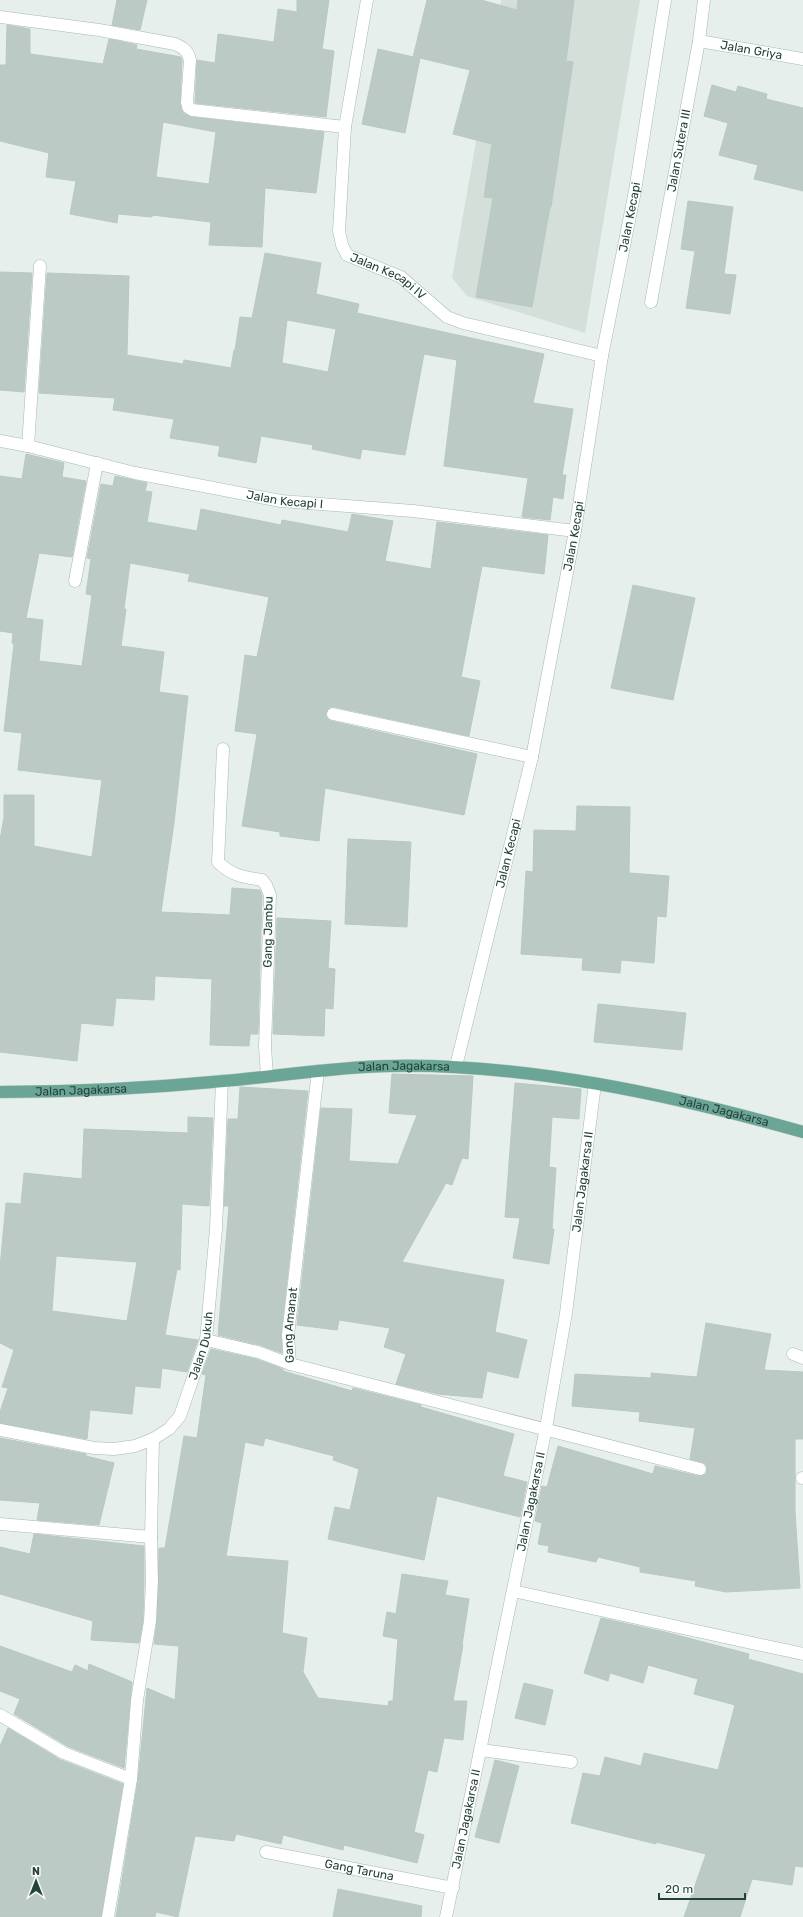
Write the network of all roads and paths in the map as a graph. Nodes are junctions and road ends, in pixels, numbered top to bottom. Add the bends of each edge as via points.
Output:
1 (367, 0) edge
2 (665, 0) edge
3 (704, 0) edge
4 (0, 17) edge
5 (698, 41) junction
6 (803, 59) edge
7 (345, 127) junction
8 (40, 266) dead end
9 (651, 302) dead end
10 (602, 356) junction
11 (0, 441) edge
12 (28, 446) junction
13 (97, 463) junction
14 (575, 531) junction
15 (75, 581) dead end
16 (333, 714) dead end
17 (223, 749) dead end
18 (532, 757) junction
19 (456, 1066) junction
20 (318, 1071) junction
21 (267, 1076) junction
22 (222, 1081) junction
23 (595, 1084) junction
24 (0, 1092) edge
25 (803, 1132) edge
26 (206, 1340) junction
27 (290, 1364) junction
28 (546, 1428) junction
29 (0, 1430) edge
30 (153, 1439) junction
31 (700, 1469) dead end
32 (0, 1524) edge
33 (150, 1537) junction
34 (513, 1591) junction
35 (803, 1654) edge
36 (0, 1714) edge
37 (481, 1750) junction
38 (571, 1762) dead end
39 (131, 1779) junction
40 (266, 1852) dead end
41 (453, 1888) junction
42 (108, 1917) edge
43 (446, 1917) edge

1 - 7 street, Jalan Kecapi IV
2 - 10 street, Jalan Kecapi via 635,191
3 - 5 street, Jalan Sutera III
4 - 7 street via 99,30 175,44 184,48 190,60 187,102 192,110
5 - 6 street, Jalan Griya
5 - 9 street, Jalan Sutera III
7 - 10 street, Jalan Kecapi IV via 339,231 347,255 400,277 447,317
8 - 12 street
10 - 14 street, Jalan Kecapi
11 - 12 street, Jalan Kecapi I
12 - 13 street, Jalan Kecapi I
13 - 14 street, Jalan Kecapi I via 135,473 280,501 413,511
13 - 15 street
14 - 18 street, Jalan Kecapi
16 - 18 street
17 - 21 street, Gang Jambu via 218,862 227,871 262,880 270,895 265,1046
18 - 19 street, Jalan Kecapi
19 - 20 main road, Jalan Jagakarsa via 391,1066
19 - 23 main road, Jalan Jagakarsa
20 - 21 main road, Jalan Jagakarsa
20 - 27 street, Gang Amanat via 288,1335
21 - 22 main road, Jalan Jagakarsa
22 - 24 main road, Jalan Jagakarsa
22 - 26 street, Jalan Dukuh via 216,1229
23 - 25 main road, Jalan Jagakarsa via 734,1112
23 - 28 street, Jalan Jagakarsa II via 566,1314
26 - 27 street via 258,1352
26 - 30 street, Jalan Dukuh via 180,1416 169,1429
27 - 28 street, Gang Amanat
28 - 31 street, Gang Amanat
28 - 34 street, Jalan Jagakarsa II
29 - 30 street, Jalan Dukuh via 94,1448 135,1446
30 - 33 street
32 - 33 street
33 - 39 street via 150,1621 137,1700
34 - 35 street
34 - 37 street, Jalan Jagakarsa II
36 - 39 street via 64,1753
37 - 38 street
37 - 41 street, Jalan Jagakarsa II
39 - 42 street
40 - 41 street, Gang Taruna
41 - 43 street, Jalan Jagakarsa II

